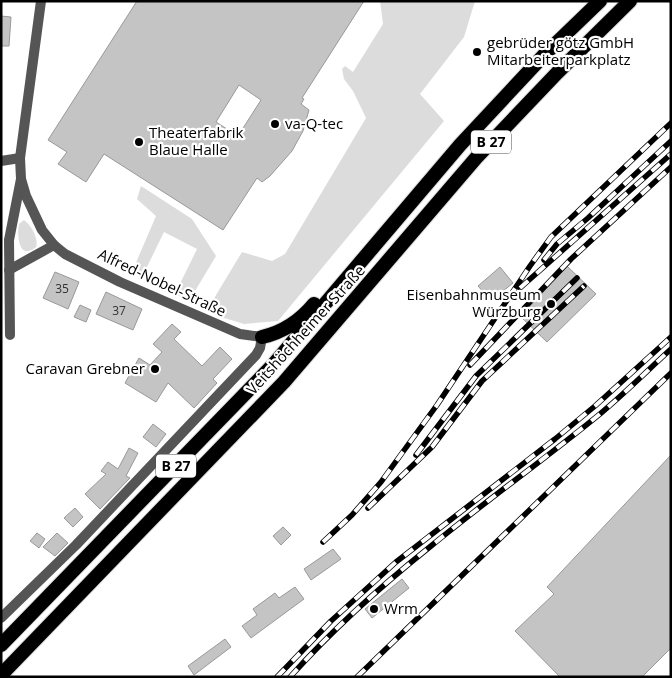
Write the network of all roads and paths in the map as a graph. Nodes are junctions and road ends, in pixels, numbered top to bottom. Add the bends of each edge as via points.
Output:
1 (41, 1) edge
2 (600, 1) edge
3 (630, 1) edge
4 (20, 158) junction
5 (1, 161) edge
6 (21, 179) junction
7 (54, 245) junction
8 (9, 270) junction
9 (345, 282) junction
10 (10, 335) dead end
11 (262, 337) junction
12 (1, 618) edge
13 (1, 645) edge
14 (1, 675) edge

1 - 4 street, Alfred-Nobel-Straße
2 - 9 highway, Veitshöchheimer Straße / B 27 via 460,145
3 - 14 highway, Veitshöchheimer Straße / B 27 via 476,158 284,382
4 - 5 street
4 - 6 street, Alfred-Nobel-Straße
6 - 7 street, Alfred-Nobel-Straße via 42,230
6 - 8 street, Alfred-Nobel-Straße via 9,240
7 - 8 street
7 - 11 street, Alfred-Nobel-Straße via 120,282 185,311 240,334
8 - 10 street, Alfred-Nobel-Straße
9 - 11 highway via 331,284 304,316 290,326
9 - 13 highway, Veitshöchheimer Straße / B 27 via 273,365
11 - 12 street, Veitshöchheimer Straße via 256,355 76,545

